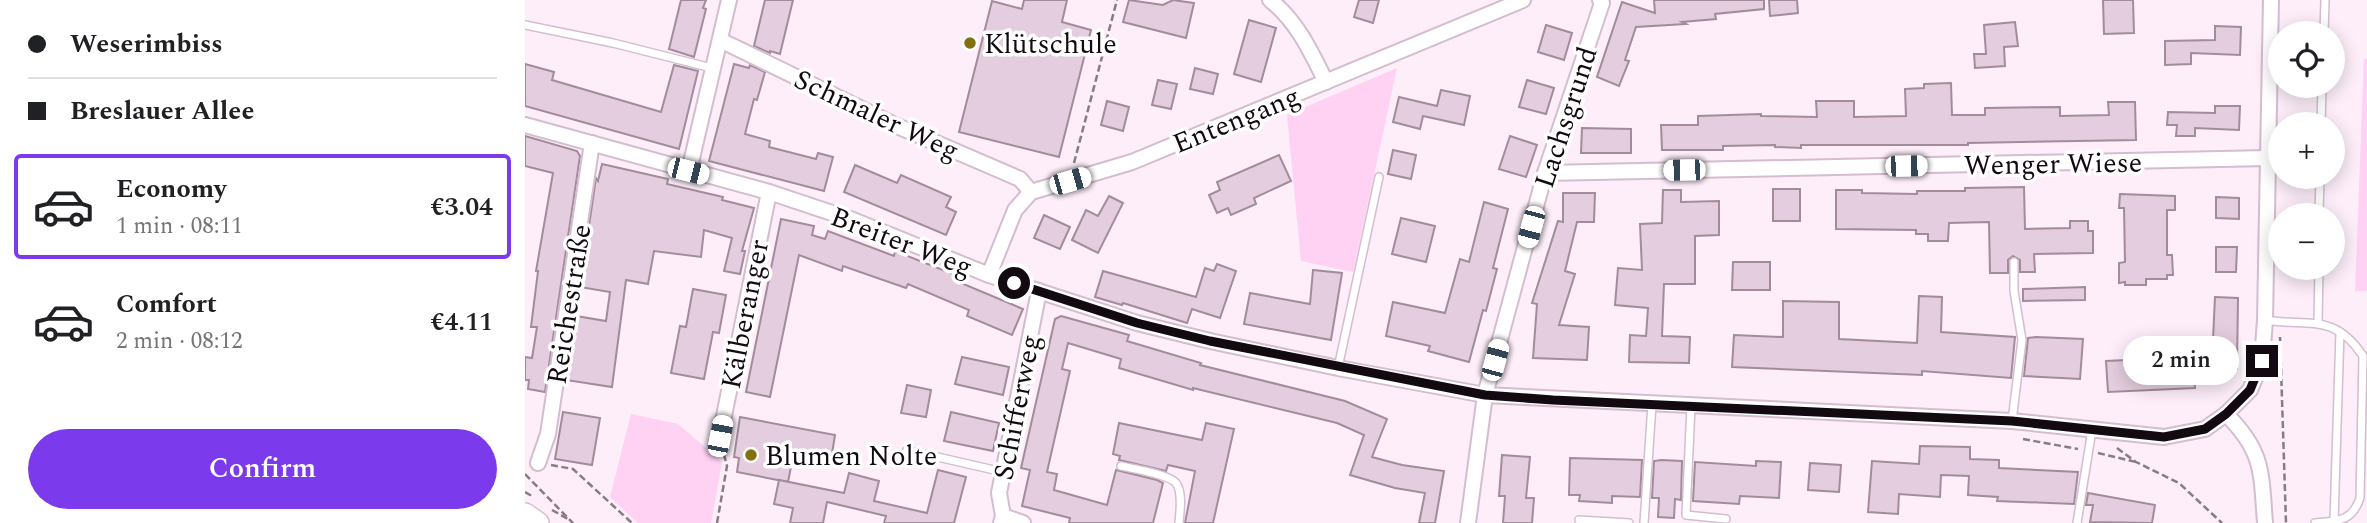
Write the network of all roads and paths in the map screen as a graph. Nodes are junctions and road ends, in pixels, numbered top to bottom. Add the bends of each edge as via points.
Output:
1 (729, 0) edge
2 (1117, 0) edge
3 (1270, 0) edge
4 (1523, 0) edge
5 (1600, 0) edge
6 (2271, 0) edge
7 (2325, 0) edge
8 (2324, 21) edge
9 (525, 25) edge
10 (720, 40) junction
11 (713, 68) junction
12 (1326, 82) junction
13 (2269, 112) edge
14 (525, 125) edge
15 (592, 143) junction
16 (2268, 158) edge
17 (688, 171) junction
18 (1545, 173) junction
19 (1379, 177) dead end
20 (1070, 181) junction
21 (2269, 189) edge
22 (769, 192) junction
23 (1031, 192) junction
24 (2014, 262) dead end
25 (989, 275) junction
26 (2319, 280) edge
27 (1039, 291) junction
28 (2272, 321) junction
29 (2318, 322) junction
30 (2340, 332) junction
31 (1338, 368) junction
32 (1485, 395) junction
33 (1652, 404) junction
34 (1691, 406) junction
35 (2226, 414) junction
36 (2012, 421) junction
37 (2098, 431) junction
38 (720, 436) joint
39 (2022, 439) dead end
40 (907, 450) dead end
41 (2089, 451) junction
42 (2136, 462) junction
43 (538, 463) joint
44 (1121, 466) dead end
45 (1003, 472) junction
46 (525, 474) edge
47 (525, 514) edge
48 (1726, 519) dead end
49 (1002, 520) edge
50 (1579, 520) dead end
51 (2334, 521) junction
52 (572, 522) edge
53 (538, 523) edge
54 (632, 523) edge
55 (717, 523) edge
56 (1023, 523) edge
57 (1179, 523) edge
58 (1468, 523) edge
59 (1629, 523) edge
60 (1644, 523) edge
61 (2077, 523) edge
62 (2222, 523) edge
63 (2265, 523) edge
64 (2286, 523) edge
65 (2315, 523) edge

1 - 10 street
2 - 20 path
3 - 12 street via 1302,34
4 - 12 street, Entengang
5 - 18 street, Lachsgrund
6 - 13 street, Breiter Weg
7 - 8 lane
9 - 11 lane
10 - 11 street
10 - 23 street, Schmaler Weg via 897,126 1020,179
11 - 17 street
12 - 20 street, Entengang via 1132,162
14 - 15 street, Breiter Weg
15 - 17 street, Breiter Weg
15 - 43 street, Reichestraße via 548,433
16 - 18 street, Wenger Wiese
17 - 22 street, Breiter Weg
18 - 32 street, Lachsgrund
19 - 31 lane
20 - 23 street, Entengang
21 - 28 street, Breiter Weg
22 - 25 street, Breiter Weg via 853,219
22 - 38 street, Kälberanger
23 - 25 street via 1015,210
24 - 36 lane via 2022,340
25 - 27 street, Breiter Weg
26 - 29 lane
27 - 31 street, Breiter Weg via 1149,326
27 - 45 street, Schifferweg
28 - 29 lane
28 - 35 street, Breiter Weg via 2250,390
28 - 64 path
29 - 30 lane
30 - 51 lane
30 - 51 lane via 2363,356 2360,498 2347,518
31 - 32 street, Breiter Weg
32 - 33 street, Breiter Weg
32 - 58 street, Lachsgrund
33 - 34 street, Breiter Weg
33 - 60 lane
34 - 36 street, Breiter Weg
34 - 48 lane via 1686,516
35 - 37 street, Breiter Weg via 2205,429 2164,437
35 - 63 street via 2244,432 2261,465
36 - 37 street, Breiter Weg
37 - 41 lane
37 - 42 path
38 - 55 path via 727,466
39 - 41 path
40 - 45 lane
41 - 42 path
41 - 61 lane
42 - 62 path via 2179,483
43 - 54 path via 573,469
44 - 57 lane via 1175,482
45 - 49 street, Schifferweg via 999,493
46 - 52 path
47 - 53 main road
49 - 56 street
50 - 59 lane
51 - 65 lane

